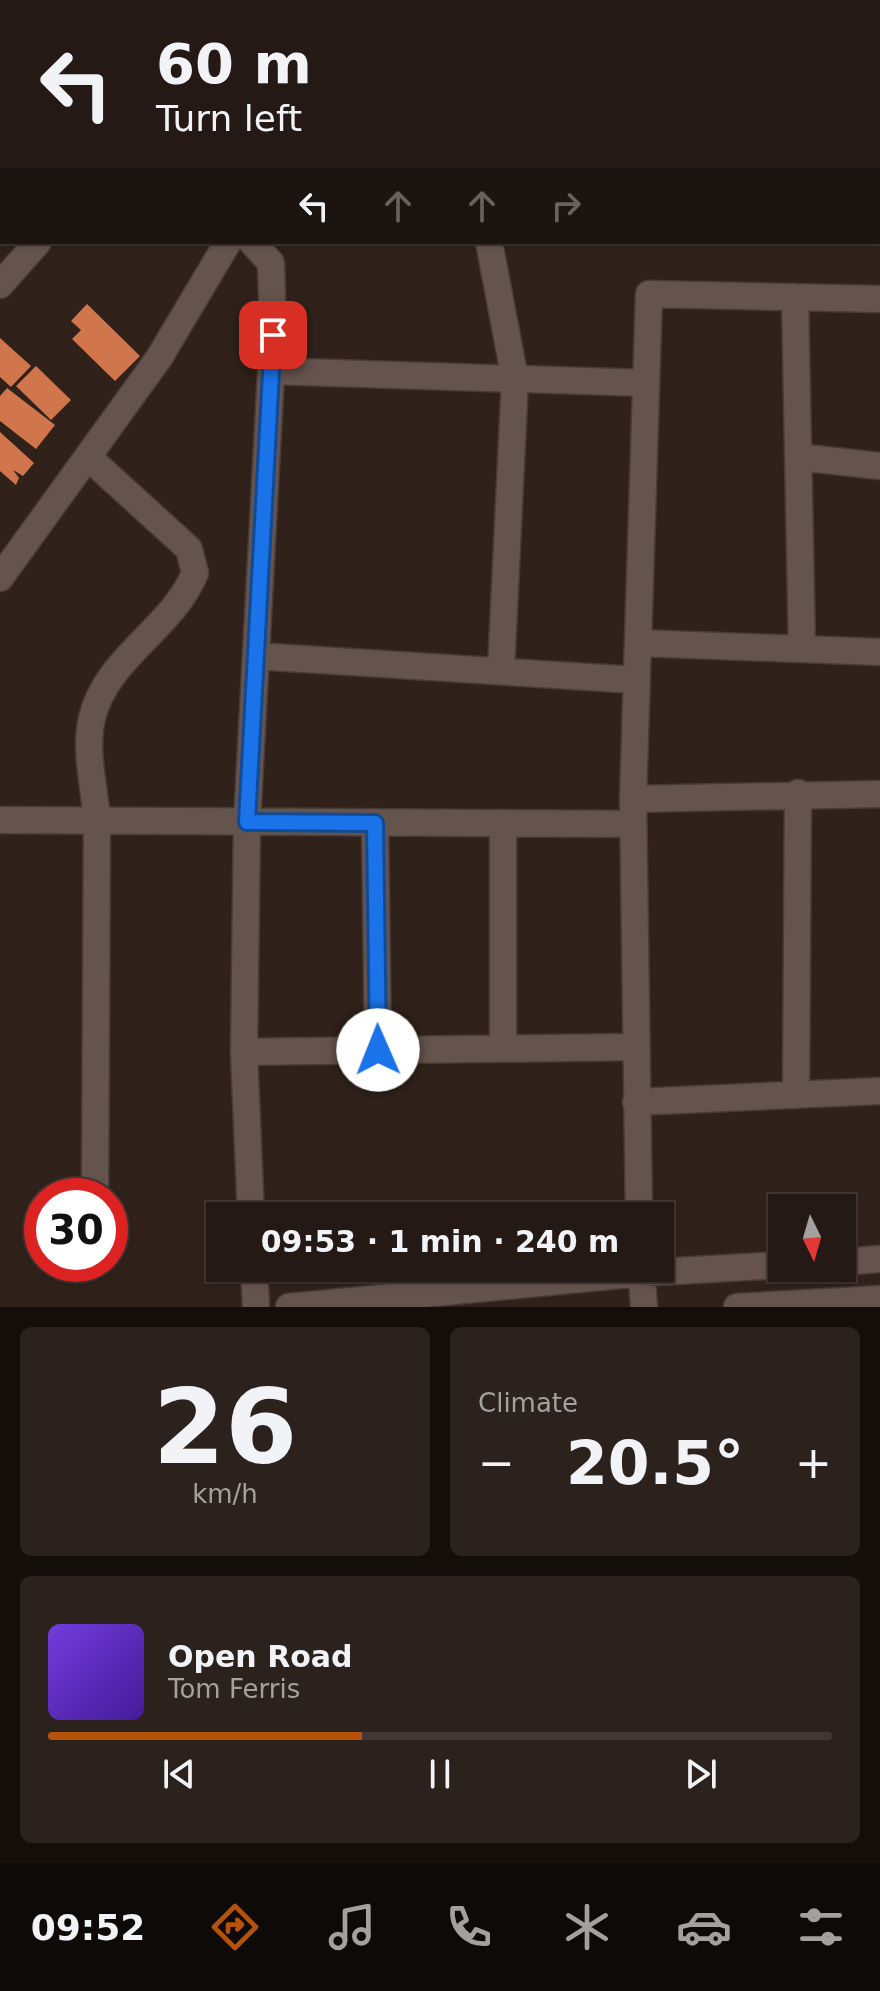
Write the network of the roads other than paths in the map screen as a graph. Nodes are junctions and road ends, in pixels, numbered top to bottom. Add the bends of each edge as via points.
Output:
1 (36, 244) edge
2 (227, 244) edge
3 (254, 244) edge
4 (489, 244) edge
5 (0, 285) edge
6 (795, 297) junction
7 (880, 299) edge
8 (271, 371) junction
9 (515, 379) junction
10 (646, 383) junction
11 (88, 457) junction
12 (798, 457) junction
13 (880, 466) edge
14 (0, 578) edge
15 (638, 643) junction
16 (802, 649) junction
17 (880, 652) edge
18 (256, 656) junction
19 (501, 671) junction
20 (636, 680) junction
21 (798, 793) junction
22 (880, 794) edge
23 (633, 811) junction
24 (0, 820) edge
25 (97, 822) junction
26 (247, 822) junction
27 (375, 823) junction
28 (503, 823) junction
29 (635, 1047) junction
30 (503, 1048) junction
31 (378, 1050) junction
32 (244, 1052) junction
33 (880, 1091) edge
34 (796, 1095) junction
35 (636, 1102) junction
36 (95, 1178) edge
37 (250, 1202) edge
38 (639, 1202) edge
39 (880, 1259) edge
40 (856, 1261) edge
41 (768, 1266) edge
42 (674, 1270) edge
43 (255, 1282) edge
44 (577, 1282) edge
45 (642, 1282) edge
46 (483, 1298) edge
47 (880, 1299) edge
48 (798, 1305) edge
49 (256, 1307) edge
50 (289, 1307) edge
51 (644, 1307) edge
52 (737, 1307) edge

1 - 5 street
2 - 11 street via 159,358
3 - 8 street via 271,263
4 - 9 street
6 - 7 street
6 - 10 street via 649,294
6 - 12 street
8 - 9 street
8 - 18 street
9 - 10 street
9 - 19 street
10 - 15 street
11 - 14 street
11 - 25 street via 189,549 195,573 179,603 99,694 89,743
12 - 13 street
12 - 16 street
15 - 16 street
15 - 20 street
16 - 17 street
18 - 19 street
18 - 26 street
19 - 20 street
20 - 23 street
21 - 22 street
21 - 23 street
21 - 34 street
23 - 28 street
23 - 29 street
24 - 25 street
25 - 26 street
25 - 36 street
26 - 27 street
26 - 32 street
27 - 28 street
27 - 31 street
28 - 30 street
29 - 30 street
29 - 35 street
30 - 31 street
31 - 32 street
32 - 37 street
33 - 34 street
34 - 35 street
35 - 38 street
39 - 40 street
41 - 42 street
43 - 49 street
44 - 46 street
45 - 51 street
46 - 50 street
47 - 48 street
48 - 52 street

